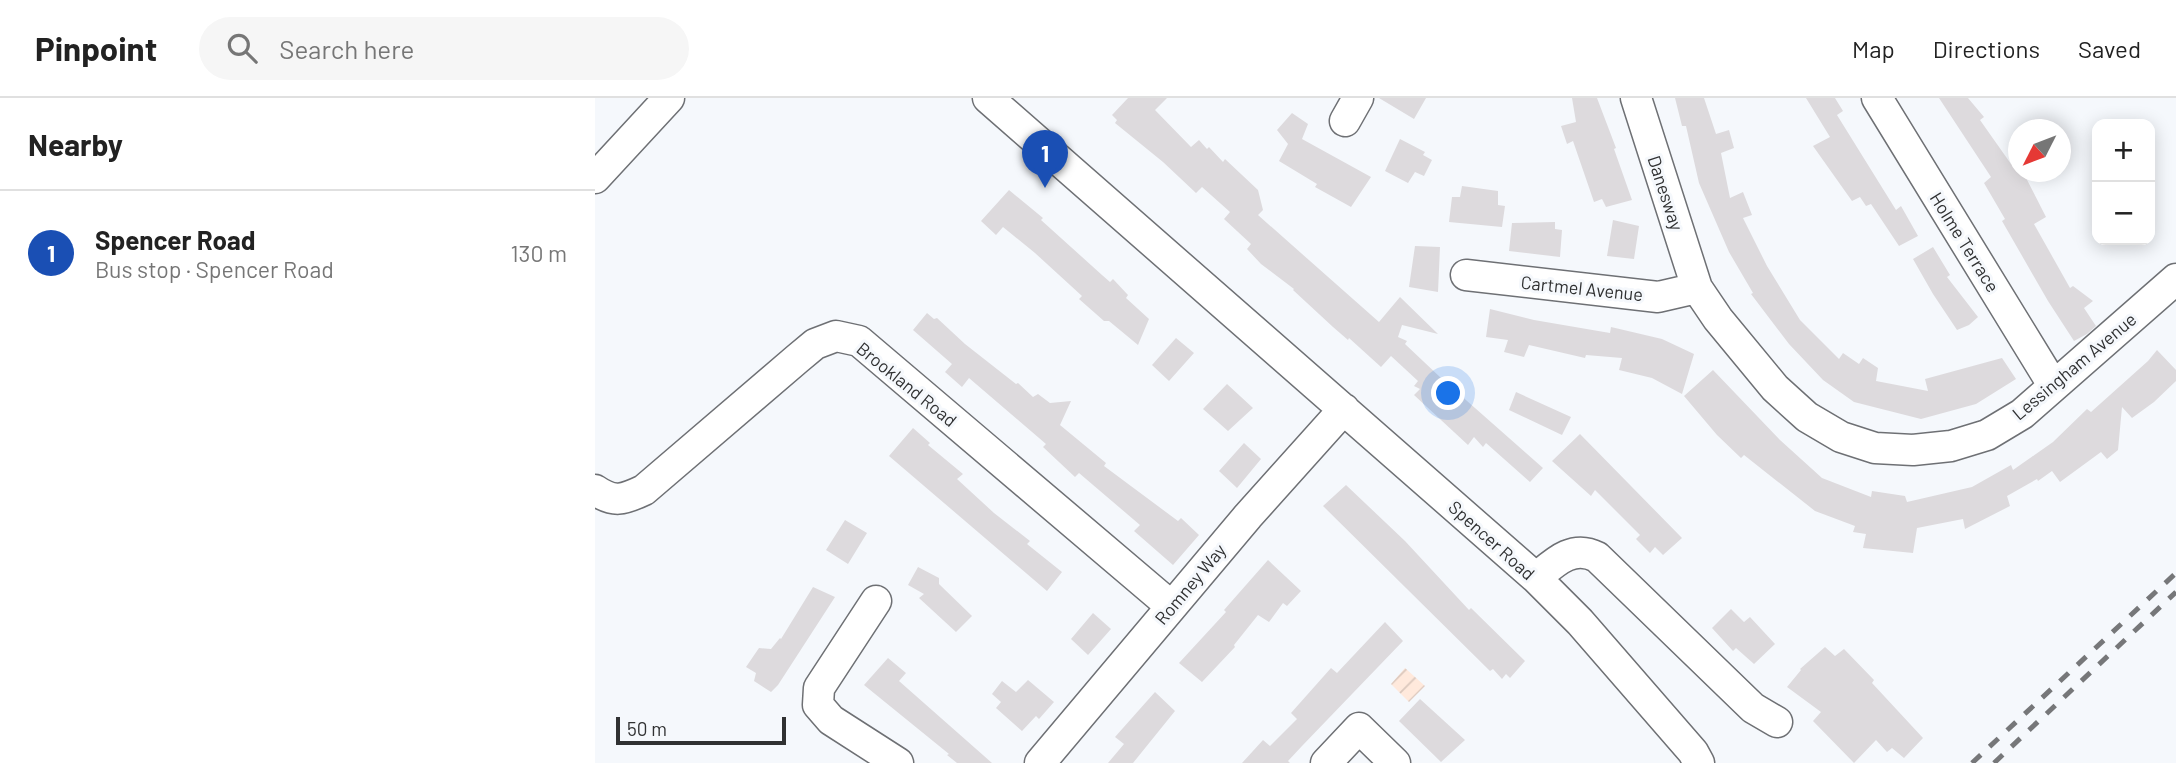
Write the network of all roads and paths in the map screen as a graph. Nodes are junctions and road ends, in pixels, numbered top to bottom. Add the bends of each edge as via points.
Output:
1 (669, 98) edge
2 (988, 98) edge
3 (1636, 98) edge
4 (1877, 98) edge
5 (595, 178) edge
6 (1466, 275) dead end
7 (2176, 279) edge
8 (1697, 288) junction
9 (2053, 385) junction
10 (1344, 409) junction
11 (595, 490) edge
12 (1535, 578) junction
13 (876, 601) dead end
14 (1171, 606) junction
15 (1777, 722) dead end
16 (1701, 759) edge
17 (898, 763) edge
18 (1040, 763) edge
19 (1326, 763) edge
20 (1395, 763) edge

1 - 5 street
2 - 10 street, Spencer Road
3 - 8 street, Danesway
4 - 9 street, Holme Terrace
6 - 8 street, Cartmel Avenue via 1658,297
7 - 9 street, Lessingham Avenue
8 - 9 street, Lessingham Avenue via 1775,388 1807,417 1840,437 1875,448 1951,446 1987,435 2022,414
10 - 12 street, Spencer Road
10 - 14 street, Romney Way
11 - 14 street, Brookland Road via 618,499 644,490 815,344 836,336 859,341
12 - 15 street via 1560,558 1589,552 1753,708
12 - 16 street, Spencer Road
13 - 17 street via 819,688 818,705 831,720
14 - 18 street, Romney Way
19 - 20 street via 1359,728

